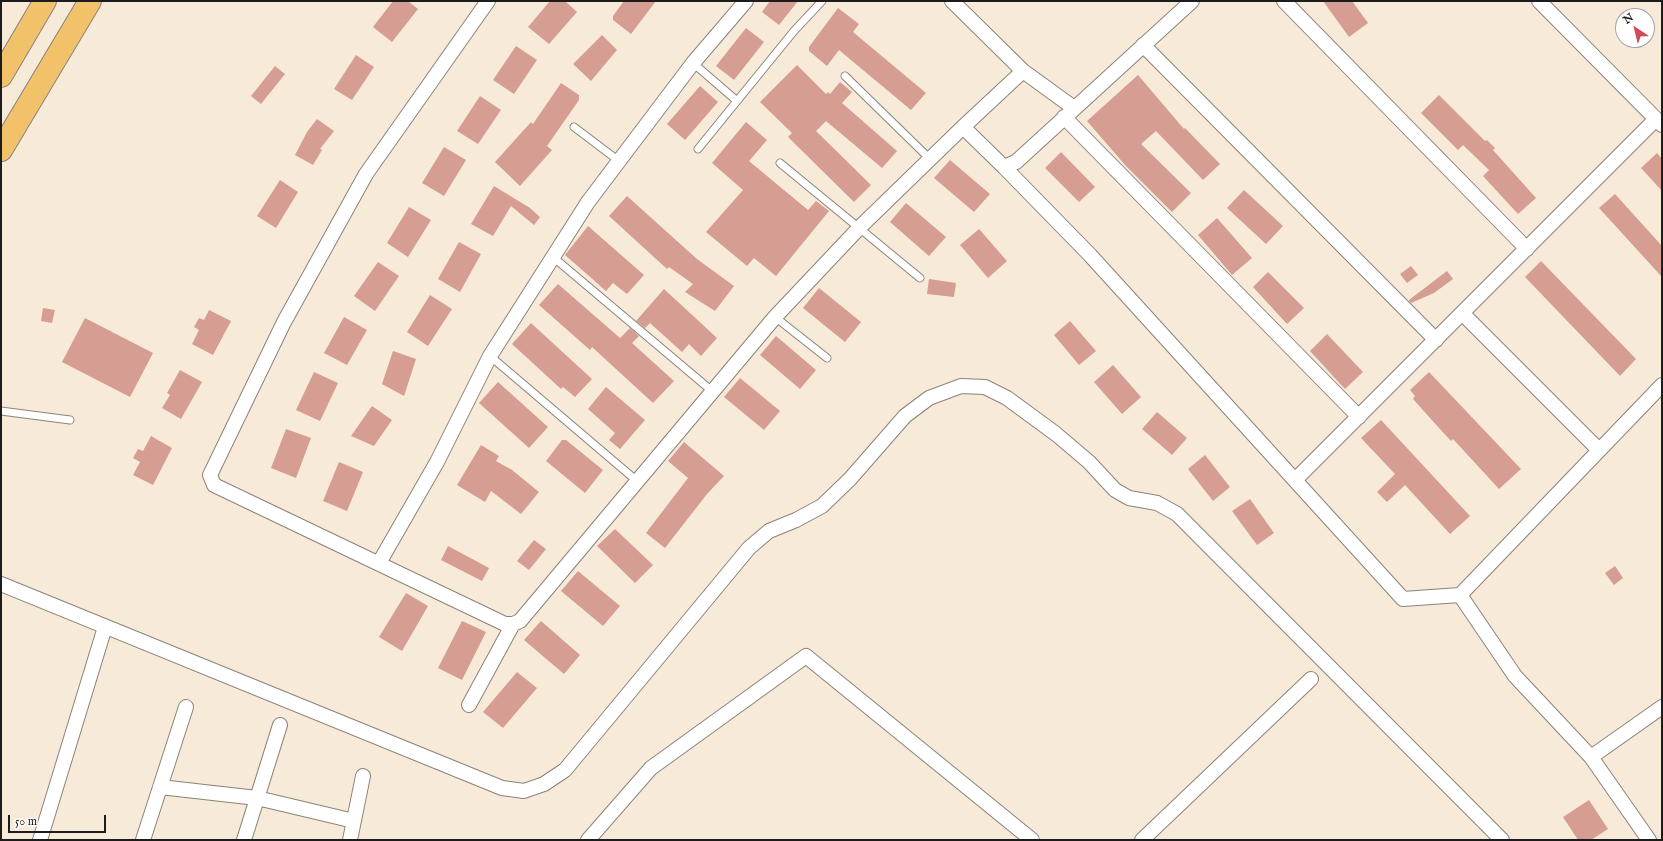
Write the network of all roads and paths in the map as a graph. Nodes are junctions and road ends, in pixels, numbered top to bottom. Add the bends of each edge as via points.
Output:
1 (46, 1) edge
2 (90, 1) edge
3 (488, 1) edge
4 (746, 1) edge
5 (822, 1) edge
6 (952, 1) edge
7 (1192, 1) edge
8 (1284, 1) edge
9 (1539, 1) edge
10 (1143, 45) junction
11 (693, 63) junction
12 (1023, 71) junction
13 (1, 76) edge
14 (845, 76) dead end
15 (736, 101) junction
16 (1069, 113) junction
17 (1659, 122) edge
18 (574, 127) dead end
19 (963, 127) junction
20 (698, 149) dead end
21 (1, 150) edge
22 (930, 158) junction
23 (619, 161) junction
24 (780, 163) dead end
25 (1004, 167) junction
26 (860, 227) junction
27 (1526, 249) junction
28 (553, 257) junction
29 (920, 278) dead end
30 (1462, 313) junction
31 (775, 317) junction
32 (1436, 340) junction
33 (490, 356) junction
34 (827, 358) dead end
35 (1662, 384) edge
36 (712, 391) junction
37 (1, 411) edge
38 (1359, 417) junction
39 (70, 420) dead end
40 (1599, 450) junction
41 (1295, 480) junction
42 (637, 481) junction
43 (379, 563) junction
44 (1, 584) edge
45 (1460, 595) junction
46 (513, 624) junction
47 (105, 627) junction
48 (1311, 679) dead end
49 (469, 705) dead end
50 (186, 707) dead end
51 (1662, 707) edge
52 (280, 725) dead end
53 (1591, 757) junction
54 (363, 776) dead end
55 (160, 787) junction
56 (257, 798) junction
57 (354, 821) junction
58 (40, 840) edge
59 (143, 840) edge
60 (244, 840) edge
61 (350, 840) edge
62 (588, 840) edge
63 (1032, 840) edge
64 (1142, 840) edge
65 (1502, 840) edge
66 (1649, 840) edge

1 - 13 highway
2 - 21 highway
3 - 43 street via 366,174 284,322 210,475 214,485
4 - 11 street
5 - 15 lane
6 - 12 street
7 - 10 street
8 - 27 street
9 - 17 street
10 - 16 street
10 - 32 street
11 - 15 lane
11 - 23 street
12 - 16 street
12 - 19 street
14 - 22 lane
15 - 20 lane
16 - 25 street via 1016,162
16 - 38 street
17 - 27 street
18 - 23 lane
19 - 22 street
19 - 25 street
22 - 26 street
23 - 28 street via 588,202
24 - 26 lane
25 - 41 street via 1090,255
26 - 29 lane
26 - 31 street
27 - 30 street
28 - 33 street
28 - 36 lane
30 - 32 street
30 - 40 street
31 - 34 lane
31 - 36 street
32 - 38 street
33 - 42 lane
33 - 43 street via 437,462
35 - 40 street
36 - 42 street
37 - 39 lane
38 - 41 street
40 - 45 street
41 - 45 street via 1403,599
42 - 46 street via 520,621
43 - 46 street via 505,624
44 - 47 street
45 - 53 street via 1515,676
46 - 49 street
47 - 58 street
47 - 65 street via 502,788 524,791 544,784 565,770 749,548 769,531 822,506 905,416 929,398 961,386 985,387 1007,398 1056,434 1089,462 1114,490 1129,498 1157,504 1177,514
48 - 64 street
50 - 55 street
51 - 53 street
52 - 56 street
53 - 66 street
54 - 57 street
55 - 56 street
55 - 59 street
56 - 57 street
56 - 60 street
57 - 61 street
62 - 63 street via 651,768 806,656

